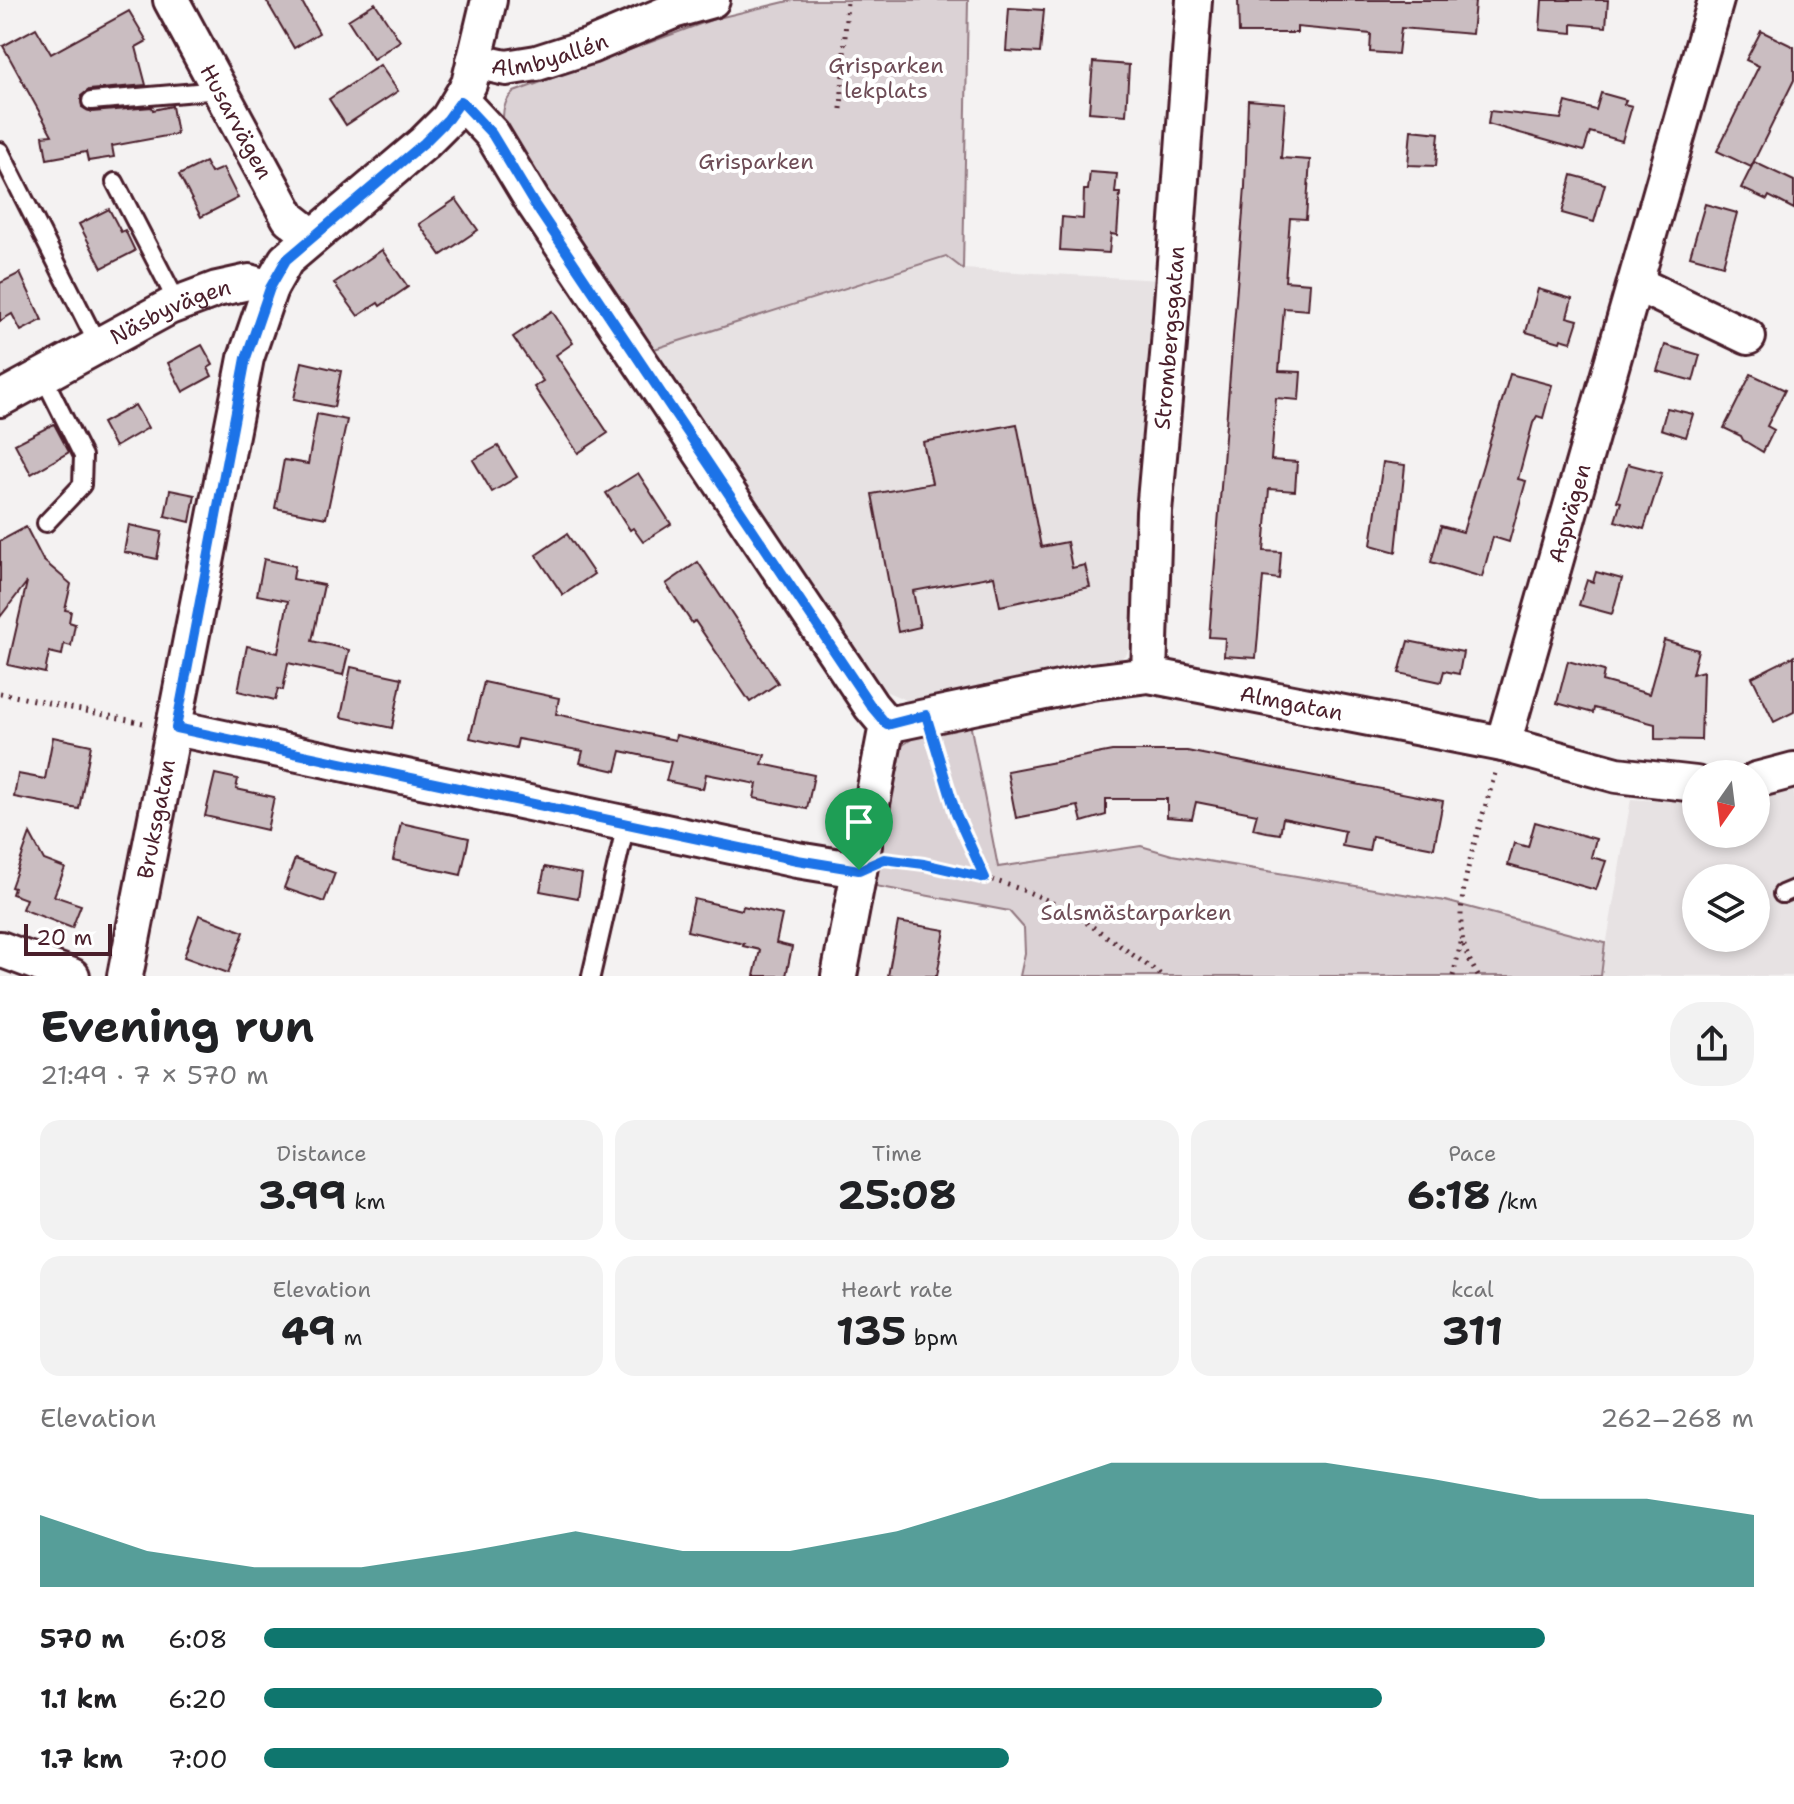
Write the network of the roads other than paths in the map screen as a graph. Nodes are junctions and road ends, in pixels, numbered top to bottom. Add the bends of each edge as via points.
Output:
1 (171, 0) edge
2 (489, 0) edge
3 (712, 0) edge
4 (1194, 0) edge
5 (1716, 0) edge
6 (474, 61) junction
7 (220, 90) junction
8 (91, 101) dead end
9 (461, 101) junction
10 (0, 151) edge
11 (115, 182) dead end
12 (312, 236) junction
13 (1635, 283) junction
14 (270, 288) junction
15 (178, 304) junction
16 (1748, 337) dead end
17 (98, 345) junction
18 (43, 376) junction
19 (0, 399) edge
20 (46, 523) dead end
21 (1149, 675) junction
22 (887, 725) junction
23 (176, 728) junction
24 (1503, 744) junction
25 (1794, 770) edge
26 (1770, 776) edge
27 (1682, 782) edge
28 (626, 824) junction
29 (859, 870) junction
30 (0, 949) edge
31 (72, 976) edge
32 (125, 976) edge
33 (591, 976) edge
34 (839, 976) edge

1 - 7 street, Husarvägen
2 - 6 street
3 - 6 street, Almbyallén via 537,63 506,68
4 - 21 street, Strombergsgatan via 1154,512
5 - 13 street, Aspvägen
6 - 9 street
7 - 8 lane
7 - 12 street, Husarvägen via 289,218
9 - 12 street via 424,143
9 - 22 street via 492,134
10 - 17 lane
11 - 15 lane
12 - 14 street via 286,260
13 - 16 street
13 - 24 street, Aspvägen
14 - 15 street, Näsbyvägen via 249,282
14 - 23 street, Bruksgatan via 246,358
15 - 17 street, Näsbyvägen
17 - 18 street, Näsbyvägen
18 - 19 street, Näsbyvägen
18 - 20 lane via 83,456 82,485
21 - 22 street, Almgatan
21 - 24 street, Almgatan
22 - 29 street
23 - 28 street
23 - 32 street, Bruksgatan
24 - 27 street, Almgatan via 1617,775
25 - 26 street
28 - 29 street
28 - 33 lane
29 - 34 street
30 - 31 street

